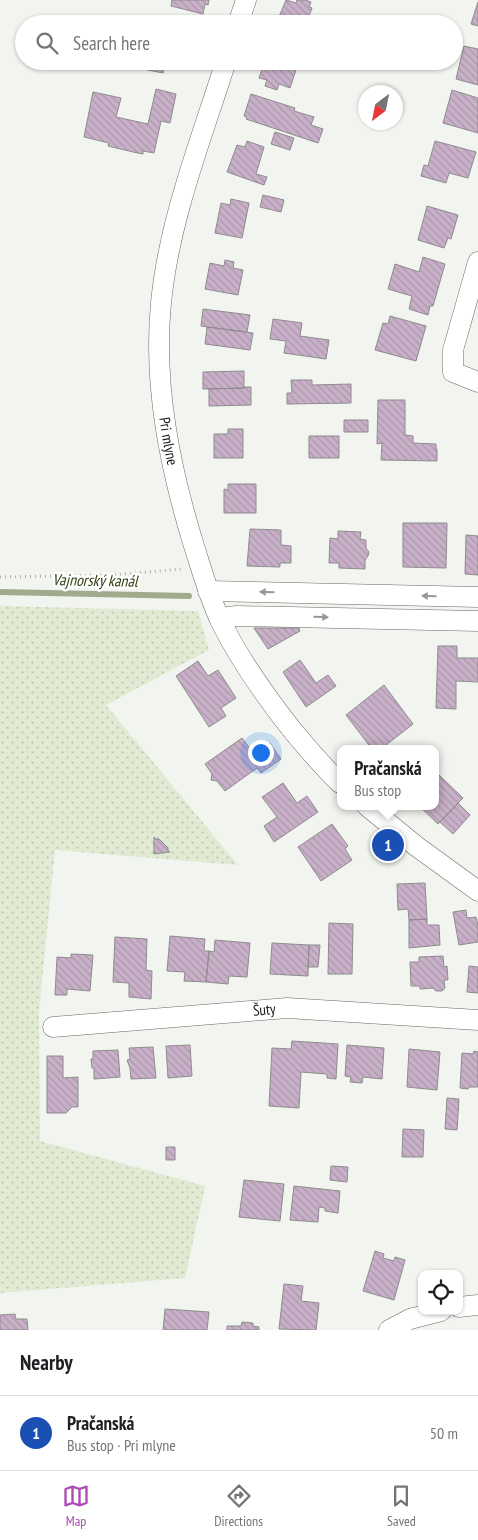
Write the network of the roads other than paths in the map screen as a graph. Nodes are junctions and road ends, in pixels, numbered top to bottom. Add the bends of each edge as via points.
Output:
1 (246, 0) edge
2 (241, 15) edge
3 (223, 70) edge
4 (478, 262) edge
5 (478, 382) edge
6 (208, 591) junction
7 (478, 597) edge
8 (220, 618) junction
9 (478, 621) edge
10 (337, 780) edge
11 (372, 810) edge
12 (478, 891) edge
13 (478, 1020) edge
14 (53, 1027) dead end
15 (478, 1305) edge
16 (463, 1307) edge
17 (426, 1315) edge
18 (389, 1330) edge

1 - 2 street
3 - 6 street, Pri mlyne via 184,190 168,257 159,325 161,395 169,446 179,495
4 - 5 street via 453,350 453,372
7 -> 6 street
6 - 8 street, Pri mlyne
8 -> 9 street
8 - 10 street, Pri mlyne via 280,715
11 - 12 street
13 - 14 street, Šuty via 287,1008
15 - 16 street
17 - 18 street

